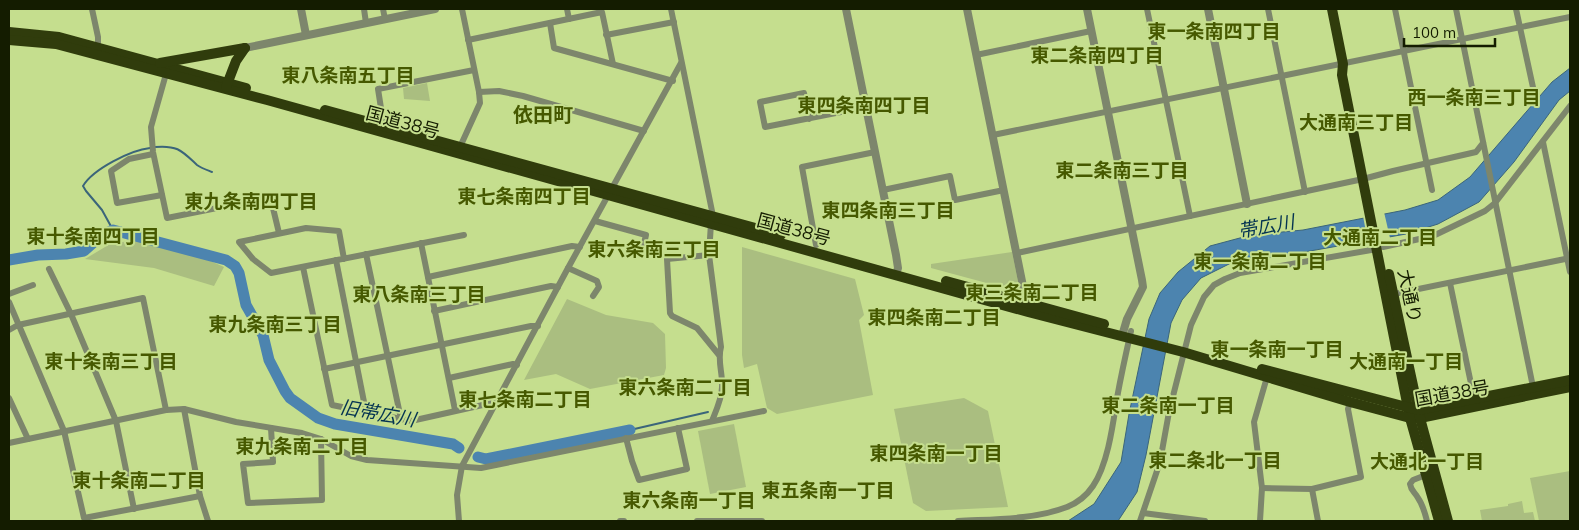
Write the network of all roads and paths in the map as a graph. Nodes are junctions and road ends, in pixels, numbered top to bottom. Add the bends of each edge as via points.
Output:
1 (92, 9) edge
2 (301, 9) edge
3 (364, 9) edge
4 (383, 9) edge
5 (435, 9) edge
6 (462, 9) edge
7 (567, 9) edge
8 (671, 9) edge
9 (846, 9) edge
10 (967, 9) edge
11 (1087, 9) edge
12 (1147, 9) edge
13 (1208, 9) edge
14 (1268, 9) edge
15 (1332, 9) edge
16 (1395, 9) edge
17 (1456, 9) edge
18 (1516, 9) edge
19 (1570, 17) edge
20 (385, 19) junction
21 (569, 19) junction
22 (674, 22) junction
23 (366, 23) junction
24 (550, 23) junction
25 (1520, 28) junction
26 (1091, 31) junction
27 (9, 32) edge
28 (306, 35) junction
29 (606, 35) junction
30 (9, 40) edge
31 (468, 40) junction
32 (1462, 40) junction
33 (98, 47) junction
34 (245, 48) junction
35 (1404, 51) junction
36 (976, 55) junction
37 (157, 63) junction
38 (681, 63) junction
39 (613, 64) junction
40 (1343, 64) junction
41 (474, 70) junction
42 (166, 74) junction
43 (1281, 76) junction
44 (673, 82) junction
45 (226, 86) junction
46 (1224, 88) junction
47 (479, 92) junction
48 (1534, 92) dead end
49 (1166, 100) junction
50 (866, 106) junction
51 (1570, 106) edge
52 (1108, 112) junction
53 (809, 119) junction
54 (382, 125) junction
55 (644, 131) junction
56 (993, 135) junction
57 (1543, 142) junction
58 (1483, 143) junction
59 (460, 147) junction
60 (875, 152) junction
61 (153, 153) junction
62 (1427, 163) junction
63 (1366, 179) junction
64 (883, 190) junction
65 (1004, 190) junction
66 (1432, 190) dead end
67 (611, 192) junction
68 (1305, 192) junction
69 (162, 195) junction
70 (1495, 203) junction
71 (1247, 204) junction
72 (1190, 216) junction
73 (712, 220) junction
74 (595, 221) junction
75 (1132, 228) junction
76 (279, 232) junction
77 (464, 235) dead end
78 (421, 243) junction
79 (1380, 244) junction
80 (816, 246) junction
81 (580, 247) junction
82 (643, 248) dead end
83 (1017, 253) junction
84 (366, 254) junction
85 (709, 255) junction
86 (344, 258) junction
87 (1569, 259) edge
88 (336, 260) junction
89 (303, 267) junction
90 (568, 268) junction
91 (49, 269) dead end
92 (897, 271) junction
93 (1509, 271) junction
94 (1570, 272) edge
95 (428, 276) junction
96 (1450, 283) junction
97 (33, 285) dead end
98 (558, 287) junction
99 (9, 294) edge
100 (1394, 294) junction
101 (594, 296) dead end
102 (9, 302) edge
103 (1027, 308) junction
104 (434, 311) junction
105 (70, 314) junction
106 (18, 325) junction
107 (538, 326) junction
108 (9, 330) edge
109 (1127, 334) junction
110 (441, 345) junction
111 (1181, 349) junction
112 (719, 355) junction
113 (388, 356) junction
114 (357, 362) junction
115 (516, 365) junction
116 (324, 369) junction
117 (1267, 377) junction
118 (448, 378) junction
119 (1570, 380) edge
120 (1533, 387) junction
121 (1570, 387) edge
122 (9, 398) edge
123 (1474, 398) junction
124 (496, 402) junction
125 (1350, 402) junction
126 (184, 409) junction
127 (166, 410) junction
128 (455, 410) junction
129 (764, 411) dead end
130 (366, 412) junction
131 (1414, 414) junction
132 (401, 420) junction
133 (116, 421) junction
134 (712, 421) junction
135 (271, 428) junction
136 (678, 428) junction
137 (64, 431) junction
138 (626, 438) junction
139 (28, 439) junction
140 (321, 439) junction
141 (9, 443) edge
142 (462, 466) junction
143 (1426, 475) junction
144 (1262, 488) junction
145 (1312, 489) junction
146 (200, 496) junction
147 (134, 508) junction
148 (1143, 513) junction
149 (208, 521) edge
150 (459, 521) edge
151 (620, 521) edge
152 (624, 521) edge
153 (697, 521) edge
154 (762, 521) edge
155 (958, 521) edge
156 (1140, 521) edge
157 (1205, 521) edge
158 (1260, 521) edge
159 (1318, 521) edge
160 (1427, 521) edge
161 (1439, 521) edge
162 (1448, 521) edge

1 - 33 street
2 - 28 street
3 - 23 street
4 - 20 street
5 - 20 street
6 - 31 street
7 - 21 street
8 - 22 street
9 - 50 street
10 - 36 street
11 - 26 street
12 - 49 street
13 - 46 street
14 - 43 street
15 - 40 highway, 大通り
16 - 35 street
17 - 32 street
18 - 25 street
19 - 25 street
20 - 23 street
21 - 24 street
21 - 29 street via 602,12
22 - 29 street
22 - 38 street
23 - 28 street
24 - 31 street
24 - 39 street via 554,48
25 - 32 street
25 - 48 street
26 - 36 street
26 - 52 street
27 - 33 highway, 国道38号 via 59,37
28 - 34 street
29 - 39 street
30 - 42 highway, 国道38号 via 56,44
31 - 41 street
32 - 35 street
32 - 58 street
33 - 37 highway, 国道38号
34 - 37 highway
34 - 45 highway
35 - 40 street
35 - 62 street
36 - 56 street
37 - 45 highway, 国道38号
38 - 44 street
38 - 73 street
39 - 44 street
40 - 43 street
40 - 63 highway, 大通り via 1348,74
41 - 47 street
41 - 54 street via 378,89
42 - 45 highway, 国道38号
42 - 61 street via 150,127
43 - 46 street
43 - 68 street
44 - 55 street
45 - 54 highway, 国道38号
45 - 67 highway, 国道38号
46 - 49 street
46 - 71 street
47 - 55 street via 499,91 523,96
47 - 59 street via 480,103
49 - 52 street
49 - 72 street
50 - 53 street
50 - 60 street
51 - 57 street
52 - 56 street
52 - 75 street
53 - 53 street via 765,127 760,102 804,93
54 - 59 highway, 国道38号
55 - 67 street
56 - 65 street
57 - 70 street
57 - 87 street
58 - 62 street via 1476,152
58 - 70 street
59 - 67 highway, 国道38号
60 - 64 street
60 - 80 street via 802,167
61 - 69 street
61 - 69 street via 129,159 111,171 117,203
62 - 63 street
62 - 66 street
63 - 68 street
63 - 79 highway, 大通り
64 - 65 street via 950,176 956,200
64 - 92 street
65 - 83 street
67 - 73 highway, 国道38号
67 - 74 street
68 - 71 street
69 - 76 street via 167,218 262,199 272,204
70 - 79 street via 1433,236
70 - 93 street
71 - 72 street
72 - 75 street
73 - 80 highway, 国道38号
73 - 85 street
73 - 92 highway, 国道38号
74 - 81 street
74 - 82 street via 646,235
75 - 83 street
75 - 109 street via 1143,287
76 - 86 street via 306,228 339,231
76 - 89 street via 239,242 271,273
77 - 78 street
78 - 84 street
78 - 95 street
79 - 100 highway, 大通り
79 - 111 street via 1224,279 1214,285 1204,298
79 - 131 highway, 大通り
80 - 92 highway, 国道38号
81 - 90 street
81 - 95 street
83 - 103 street
84 - 86 street
84 - 113 street
85 - 112 street
85 - 112 street via 667,259 670,313 698,328
86 - 88 street
87 - 93 street
87 - 94 street
88 - 89 street
88 - 114 street
89 - 116 street
90 - 98 street
90 - 101 street via 597,281 599,287
91 - 105 street
92 - 103 highway, 国道38号
93 - 96 street
93 - 120 street
95 - 104 street
96 - 100 street
96 - 123 street
97 - 99 street
98 - 104 street
98 - 107 street
100 - 131 highway, 大通り
102 - 106 street
103 - 109 highway, 国道38号
104 - 110 street
105 - 106 street
105 - 127 street via 143,298
105 - 133 street
106 - 108 street
106 - 137 street
107 - 110 street
107 - 115 street
109 - 111 highway, 国道38号
109 - 155 street via 1112,433 1101,469 1086,494 1068,506 1051,511 1021,517
110 - 113 street
110 - 118 street
111 - 117 highway, 国道38号
111 - 131 highway, 国道38号
111 - 148 street via 1160,462
112 - 134 street via 722,390
113 - 114 street
113 - 132 street
114 - 116 street
114 - 130 street
115 - 118 street
115 - 124 street
116 - 130 street via 332,404
117 - 125 highway, 国道38号
117 - 144 street via 1254,422
118 - 128 street
119 - 120 highway, 国道38号
120 - 123 highway, 国道38号
121 - 131 highway, 国道38号
122 - 139 street
123 - 131 highway, 国道38号
124 - 128 street
124 - 142 street
125 - 131 highway, 国道38号
125 - 145 street via 1348,409 1362,477
126 - 127 street
126 - 135 street
126 - 146 street
127 - 133 street
128 - 132 street via 411,421
129 - 134 street
130 - 132 street
131 - 143 highway
131 - 162 highway
133 - 137 street
133 - 147 street
134 - 136 street
135 - 140 street
135 - 140 street via 273,462 243,464 248,503 322,500
136 - 138 street
136 - 138 street via 687,469 639,480
137 - 139 street
137 - 147 street via 84,518
138 - 142 street via 481,468
139 - 141 street
140 - 142 street via 351,456 367,460
142 - 150 street via 457,495
143 - 160 street via 1410,484
143 - 161 highway
144 - 145 street
144 - 158 street
145 - 159 street
146 - 147 street
146 - 149 street
148 - 156 street
148 - 157 street
151 - 152 street
153 - 154 street

